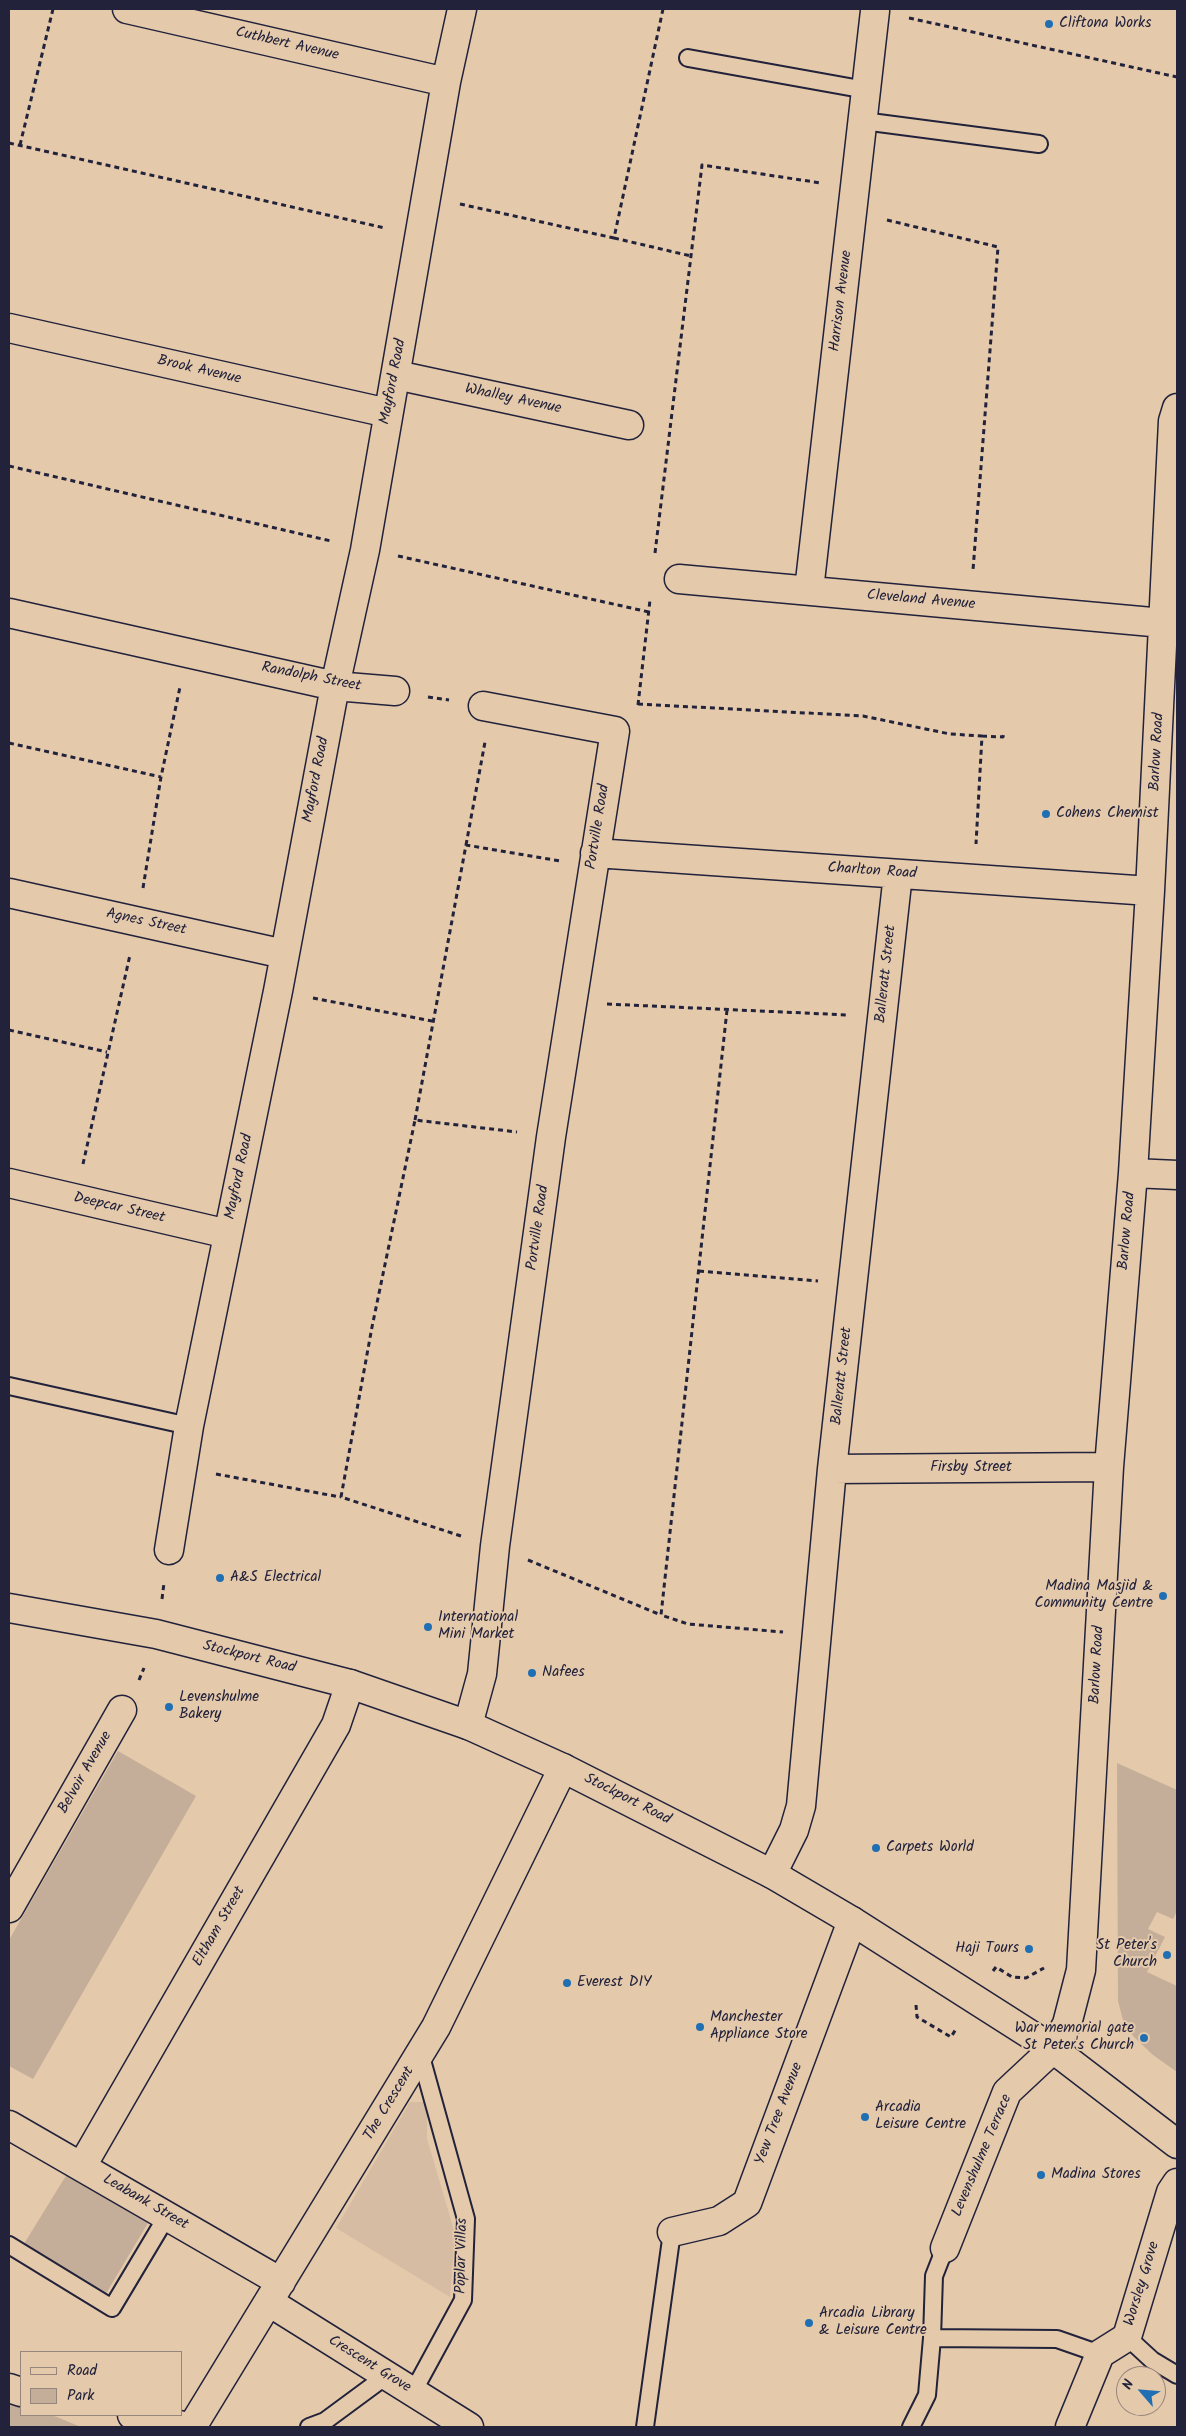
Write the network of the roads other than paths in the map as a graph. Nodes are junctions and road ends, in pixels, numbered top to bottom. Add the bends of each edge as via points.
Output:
1 (127, 9) edge
2 (462, 9) edge
3 (875, 11) road end
4 (688, 58) dead end
5 (446, 82) junction
6 (866, 90) junction
7 (863, 121) junction
8 (1039, 144) dead end
9 (9, 328) edge
10 (396, 375) junction
11 (1177, 408) edge
12 (388, 413) junction
13 (629, 425) dead end
14 (679, 579) road end
15 (809, 590) junction
16 (9, 613) edge
17 (1164, 623) junction
18 (335, 686) junction
19 (396, 691) road end
20 (487, 706) road end
21 (594, 860) junction
22 (898, 874) junction
23 (1150, 892) junction
24 (9, 893) edge
25 (284, 954) junction
26 (1133, 1173) junction
27 (1177, 1176) edge
28 (9, 1183) edge
29 (228, 1234) junction
30 (9, 1386) edge
31 (189, 1426) junction
32 (1109, 1467) junction
33 (832, 1469) junction
34 (169, 1550) road end
35 (9, 1608) edge
36 (350, 1684) junction
37 (122, 1710) road end
38 (468, 1724) junction
39 (563, 1768) junction
40 (772, 1874) junction
41 (9, 1908) edge
42 (852, 1921) junction
43 (1053, 2049) junction
44 (420, 2053) junction
45 (9, 2125) edge
46 (1177, 2144) edge
47 (82, 2166) junction
48 (1177, 2183) edge
49 (167, 2216) junction
50 (672, 2232) joint
51 (9, 2245) edge
52 (945, 2248) joint
53 (275, 2292) junction
54 (1128, 2336) junction
55 (932, 2338) junction
56 (1100, 2354) junction
57 (1177, 2375) edge
58 (386, 2376) junction
59 (413, 2392) junction
60 (137, 2416) edge
61 (190, 2427) edge
62 (309, 2427) edge
63 (469, 2427) edge
64 (645, 2427) edge
65 (911, 2427) edge
66 (1070, 2427) edge

1 - 5 main road, Cuthbert Avenue
2 - 5 main road, Mayford Road
3 - 6 main road, Harrison Avenue
4 - 6 lane
5 - 10 main road, Mayford Road
6 - 7 main road, Harrison Avenue
7 - 8 lane
7 - 15 main road, Harrison Avenue
9 - 12 main road, Brook Avenue
10 - 12 main road, Mayford Road
10 - 13 main road, Whalley Avenue
11 - 17 main road, Barlow Road via 1173,421
12 - 18 main road, Mayford Road via 365,550
14 - 15 main road, Cleveland Avenue
15 - 17 main road, Cleveland Avenue
16 - 18 main road, Randolph Street
17 - 23 main road, Barlow Road
18 - 19 main road, Randolph Street
18 - 25 main road, Mayford Road
20 - 21 main road, Portville Road via 615,731
21 - 22 main road, Charlton Road
21 - 38 main road, Portville Road via 551,1137 495,1546 482,1674
22 - 23 main road, Charlton Road
22 - 33 main road, Balleratt Street
23 - 26 main road, Barlow Road
24 - 25 main road, Agnes Street
25 - 29 main road, Mayford Road
26 - 27 main road
26 - 32 main road, Barlow Road
28 - 29 main road, Deepcar Street
29 - 31 main road, Mayford Road
30 - 31 lane
31 - 34 main road, Mayford Road
32 - 33 main road, Firsby Street
32 - 43 main road, Barlow Road via 1081,1959 1070,2015
33 - 40 main road, Balleratt Street via 801,1806 794,1830
35 - 36 main road, Stockport Road via 156,1634
36 - 38 main road, Stockport Road
36 - 47 main road, Eltham Street via 336,1725
37 - 41 main road, Belvoir Avenue
38 - 39 main road, Stockport Road
39 - 40 main road, Stockport Road
39 - 44 main road, The Crescent via 436,2027
40 - 42 main road, Stockport Road
42 - 43 main road, Stockport Road
42 - 50 main road, Yew Tree Avenue via 747,2203 720,2221
43 - 46 main road, Stockport Road
43 - 52 main road, Levenshulme Terrace via 1007,2092
44 - 53 main road, The Crescent
44 - 59 lane, Poplar Villas via 466,2219 463,2300
45 - 47 main road, Leabank Street
47 - 49 main road, Leabank Street
48 - 54 main road, Worsley Grove via 1171,2192
49 - 51 lane via 112,2308
49 - 53 main road, Leabank Street
50 - 64 lane
52 - 55 lane via 934,2276
53 - 58 main road, Crescent Grove
53 - 61 main road, The Crescent
54 - 56 main road, Worsley Grove
54 - 57 lane via 1152,2360
55 - 56 lane via 1057,2339
55 - 65 lane via 927,2394
56 - 66 main road
58 - 59 main road, Crescent Grove
58 - 62 lane via 325,2422
59 - 63 main road, Crescent Grove
60 - 61 main road

